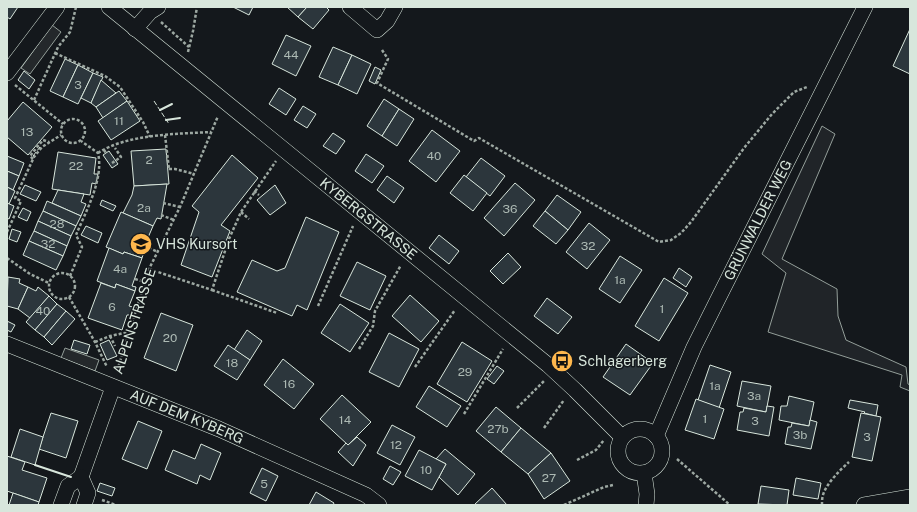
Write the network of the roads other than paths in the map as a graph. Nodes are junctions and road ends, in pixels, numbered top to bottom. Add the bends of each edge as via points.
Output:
1 (57, 7) edge
2 (108, 7) edge
3 (350, 7) edge
4 (394, 7) edge
5 (865, 7) edge
6 (154, 9) edge
7 (135, 29) junction
8 (9, 78) edge
9 (7, 344) edge
10 (113, 387) junction
11 (656, 436) junction
12 (622, 437) junction
13 (644, 473) junction
14 (81, 477) junction
15 (910, 497) edge
16 (366, 500) edge
17 (61, 505) edge
18 (84, 505) edge
19 (379, 505) edge
20 (646, 505) edge
21 (864, 505) edge

1 - 8 street
2 - 7 street, KYBERGSTRASSE
3 - 4 street via 377,30 387,21
5 - 11 street, GRÜNWALDER WEG via 718,297
6 - 7 street
7 - 12 street, KYBERGSTRASSE via 555,371
9 - 10 street, AUF DEM KYBERG
10 - 14 street, ALPENSTRASSE
10 - 16 street, AUF DEM KYBERG via 219,429
11 - 12 street via 650,431 635,429
11 - 13 street via 662,447 660,461
12 - 13 street via 618,445 620,463 635,473
13 - 20 street
14 - 17 street, ALPENSTRASSE via 68,486
14 - 18 street via 88,493
15 - 21 street
16 - 19 street, AUF DEM KYBERG

